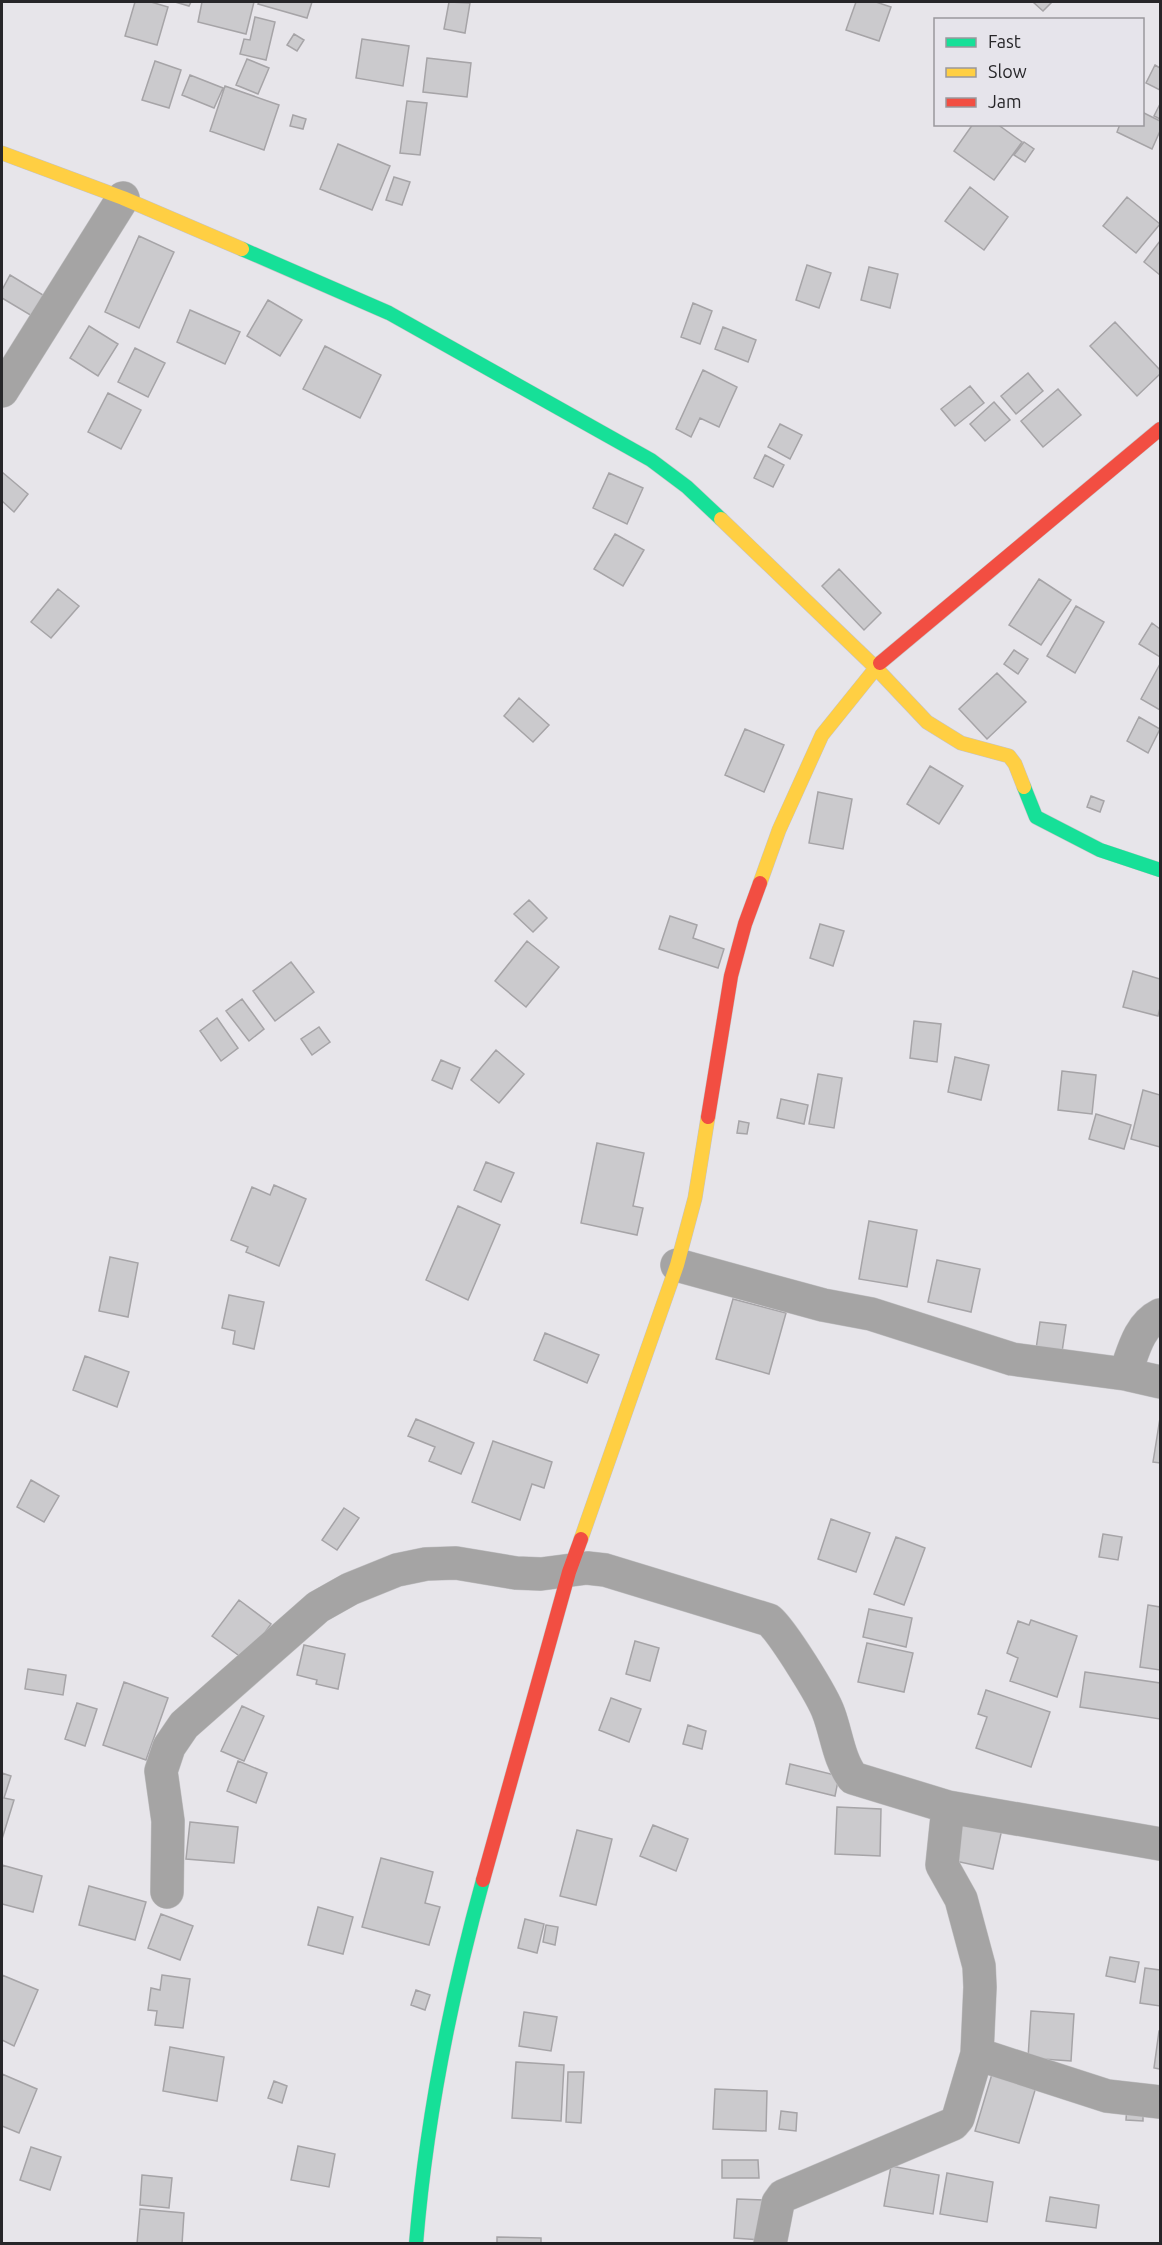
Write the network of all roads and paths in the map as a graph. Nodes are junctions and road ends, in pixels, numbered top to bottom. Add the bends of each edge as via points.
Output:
1 (2, 153) edge
2 (123, 198) junction
3 (2, 392) edge
4 (1161, 429) edge
5 (875, 667) junction
6 (1161, 870) edge
7 (677, 1265) junction
8 (1161, 1315) edge
9 (1125, 1374) junction
10 (1161, 1382) edge
11 (569, 1572) junction
12 (948, 1807) junction
13 (1161, 1844) edge
14 (167, 1892) dead end
15 (977, 2054) junction
16 (1161, 2102) edge
17 (416, 2244) edge
18 (770, 2244) edge

1 - 2 street
2 - 3 street
2 - 5 street via 389,314 651,460 687,487
4 - 5 street
5 - 6 street via 933,727 971,747 1009,756 1033,812 1041,820 1100,850
5 - 7 street via 822,735 779,830 745,924 731,976 695,1198
7 - 9 street via 871,1314 1012,1359
7 - 11 street
8 - 9 street via 1139,1336
9 - 10 street
11 - 12 street via 605,1570 769,1620 824,1701 844,1764 853,1779
11 - 14 street via 516,1573 456,1563 426,1564 350,1589 318,1608 184,1725 169,1747 161,1771 168,1821
11 - 17 street via 475,1910 444,2039 421,2182
12 - 13 street
12 - 15 street via 942,1864 961,1899 979,1966
15 - 16 street via 1107,2096
15 - 18 street via 953,2124 783,2196

